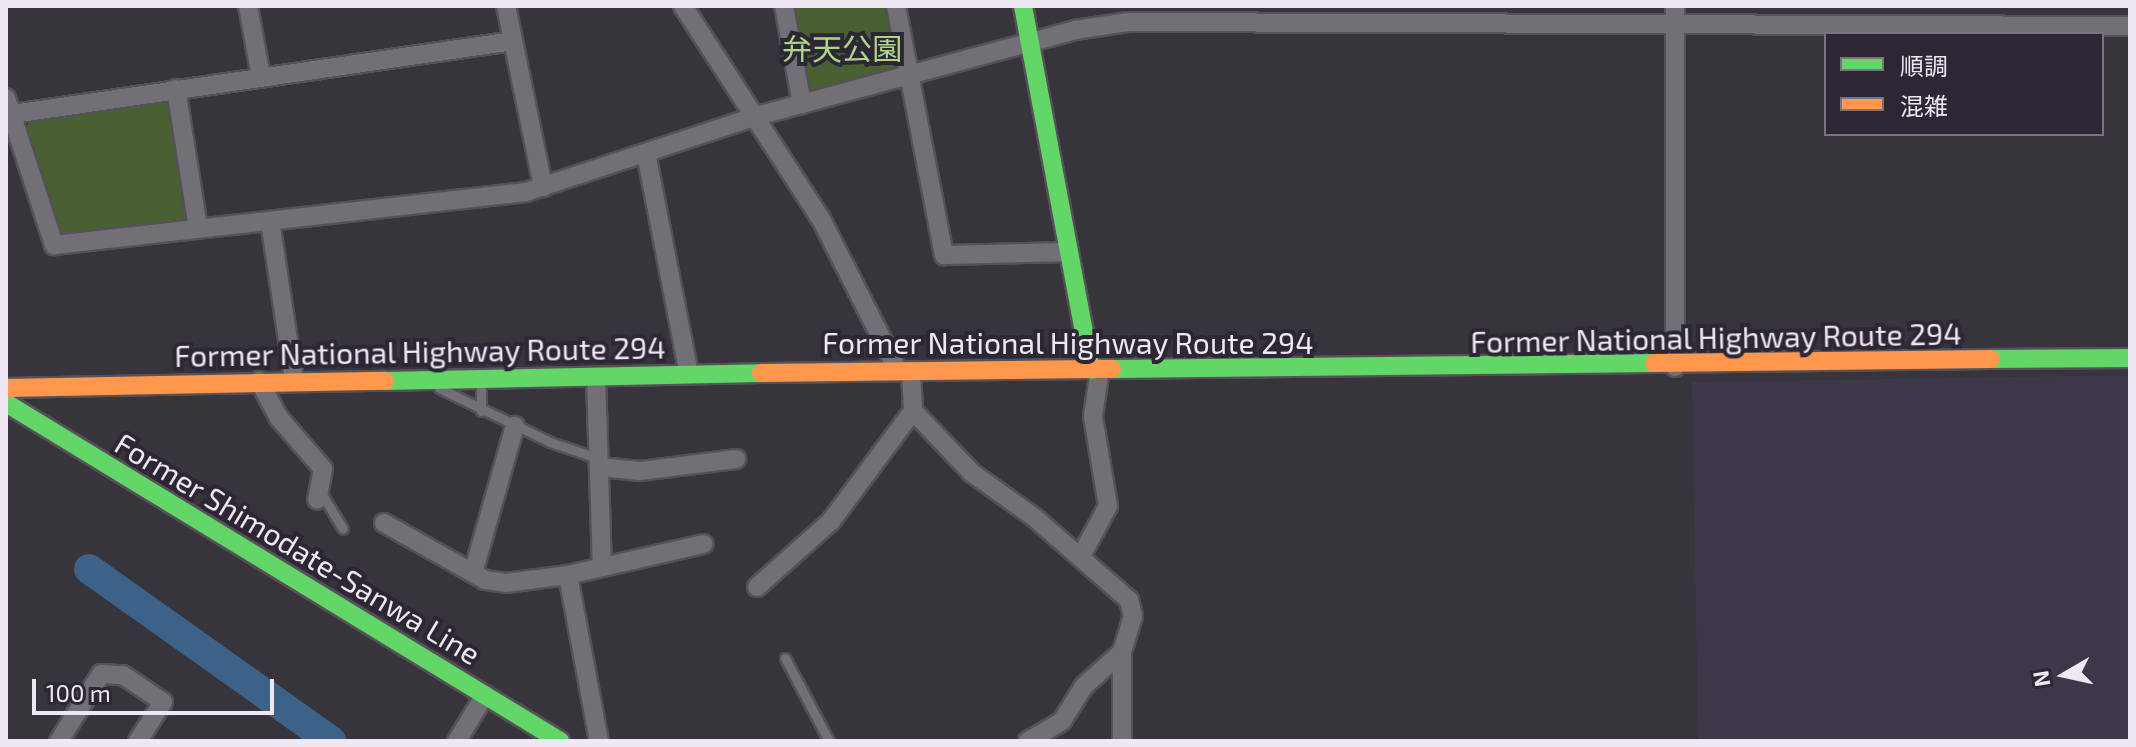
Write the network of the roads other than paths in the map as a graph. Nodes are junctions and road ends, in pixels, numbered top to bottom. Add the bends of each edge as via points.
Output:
1 (248, 6) edge
2 (506, 6) edge
3 (683, 6) edge
4 (784, 6) edge
5 (896, 6) edge
6 (1023, 6) edge
7 (1675, 6) edge
8 (1129, 14) edge
9 (1675, 26) junction
10 (2130, 26) edge
11 (513, 41) junction
12 (1030, 45) junction
13 (261, 77) junction
14 (909, 77) junction
15 (176, 89) junction
16 (802, 104) junction
17 (8, 109) edge
18 (757, 116) junction
19 (646, 153) junction
20 (543, 187) junction
21 (270, 221) junction
22 (198, 228) junction
23 (1069, 252) junction
24 (2130, 358) edge
25 (1675, 367) junction
26 (1096, 370) junction
27 (905, 371) junction
28 (689, 374) junction
29 (596, 377) junction
30 (294, 380) junction
31 (259, 381) junction
32 (481, 387) dead end
33 (6, 388) edge
34 (439, 388) dead end
35 (6, 403) edge
36 (481, 411) junction
37 (913, 411) junction
38 (515, 426) junction
39 (736, 459) dead end
40 (600, 463) junction
41 (318, 494) joint
42 (384, 523) dead end
43 (343, 529) dead end
44 (703, 544) dead end
45 (1081, 556) junction
46 (602, 567) junction
47 (473, 573) junction
48 (568, 575) junction
49 (757, 587) dead end
50 (1122, 652) junction
51 (785, 658) dead end
52 (485, 695) junction
53 (59, 741) edge
54 (138, 741) edge
55 (457, 741) edge
56 (560, 741) edge
57 (599, 741) edge
58 (829, 741) edge
59 (1028, 741) edge
60 (1122, 741) edge

1 - 13 street
2 - 11 street
3 - 18 street
4 - 16 street
5 - 14 street
6 - 12 street
7 - 9 street
8 - 9 street
8 - 12 street
9 - 10 street
9 - 25 street
11 - 13 street
11 - 20 street
12 - 14 street
12 - 23 street
13 - 15 street
14 - 16 street
14 - 23 street via 944,255
15 - 17 street
15 - 22 street
16 - 18 street
17 - 22 street via 54,245
18 - 19 street
18 - 27 street
19 - 20 street
19 - 28 street
20 - 21 street
21 - 22 street
21 - 30 street
23 - 26 street
24 - 25 street, Former National Highway Route 294
25 - 26 street, Former National Highway Route 294
26 - 27 street, Former National Highway Route 294
26 - 45 street via 1093,416 1108,506
27 - 28 street, Former National Highway Route 294
27 - 37 street
28 - 29 street, Former National Highway Route 294
29 - 30 street, Former National Highway Route 294
29 - 40 street
30 - 31 street, Former National Highway Route 294
31 - 33 street, Former National Highway Route 294
31 - 41 street via 279,418 323,469
32 - 36 lane
34 - 36 lane
35 - 52 street, Former Shimodate-Sanwa Line
36 - 38 lane
37 - 45 street via 972,473
37 - 49 street via 831,521
38 - 40 lane
38 - 47 street
39 - 40 street via 640,471
40 - 46 street
41 - 43 lane
42 - 47 street
44 - 46 street
45 - 50 street via 1129,600 1133,616
46 - 48 street
47 - 48 street via 506,583
48 - 57 street
50 - 59 street via 1084,686 1062,721
50 - 60 street
51 - 58 lane
52 - 55 street
52 - 56 street, Former Shimodate-Sanwa Line
53 - 54 street via 101,674 123,675 163,702

